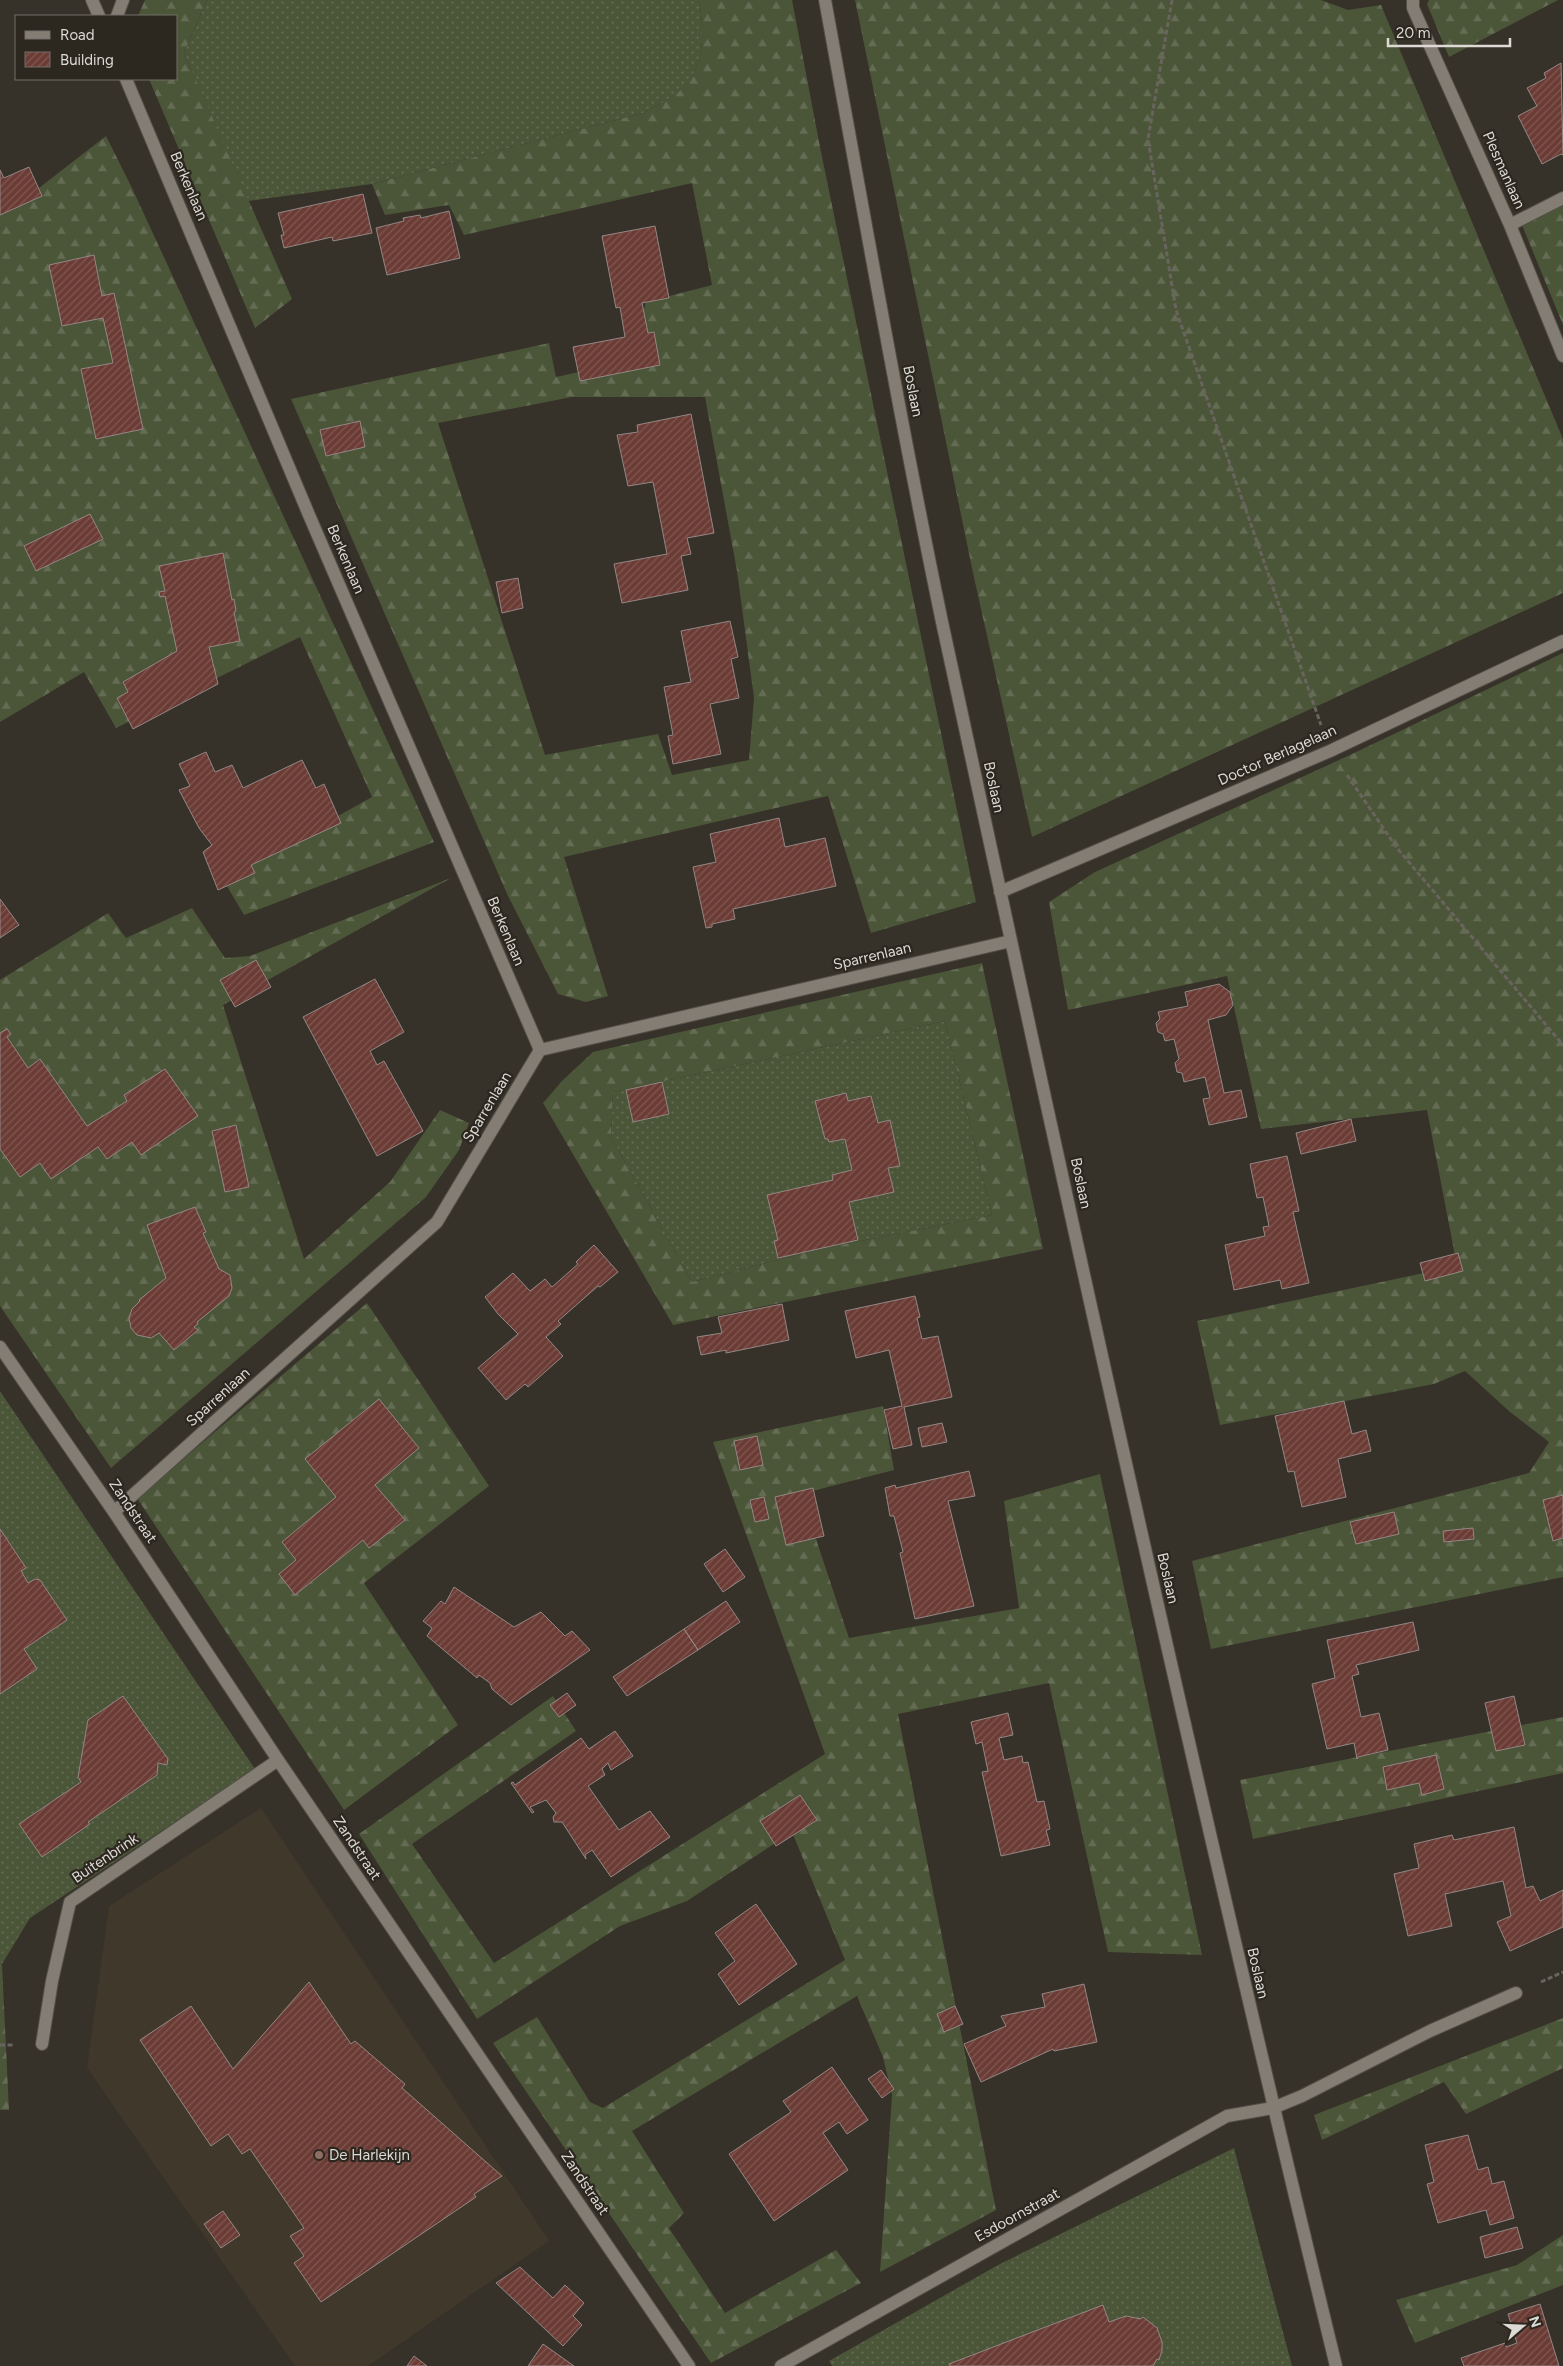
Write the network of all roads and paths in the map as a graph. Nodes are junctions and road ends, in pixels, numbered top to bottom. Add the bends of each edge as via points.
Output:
1 (92, 0) edge
2 (124, 0) edge
3 (825, 0) edge
4 (1172, 0) edge
5 (1413, 0) edge
6 (99, 15) edge
7 (117, 15) edge
8 (126, 80) edge
9 (1563, 198) edge
10 (1510, 224) junction
11 (1563, 356) edge
12 (1563, 641) edge
13 (1330, 751) junction
14 (1000, 892) junction
15 (1011, 941) junction
16 (1563, 1045) edge
17 (540, 1050) junction
18 (0, 1347) edge
19 (114, 1512) junction
20 (278, 1760) junction
21 (1516, 1994) dead end
22 (42, 2044) dead end
23 (1273, 2108) junction
24 (689, 2366) edge
25 (781, 2366) edge
26 (1336, 2366) edge

1 - 6 street
2 - 7 street
3 - 14 street, Boslaan via 887,344 943,628
4 - 13 path via 1148,139 1176,310
5 - 10 street, Plesmanlaan via 1413,8
8 - 17 street, Berkenlaan via 309,515
9 - 10 street
10 - 11 street, Plesmanlaan
12 - 13 street, Doctor Berlagelaan
13 - 14 street, Doctor Berlagelaan
13 - 16 path via 1397,848
14 - 15 street, Boslaan
15 - 17 street, Sparrenlaan
15 - 23 street, Boslaan via 1134,1502
17 - 19 street, Sparrenlaan via 437,1222
18 - 19 street, Zandstraat
19 - 20 street, Zandstraat
20 - 22 street, Buitenbrink via 70,1902
20 - 24 street, Zandstraat
21 - 23 street, Esdoornstraat via 1430,2031
23 - 25 street, Esdoornstraat via 1227,2116
23 - 26 street, Boslaan

